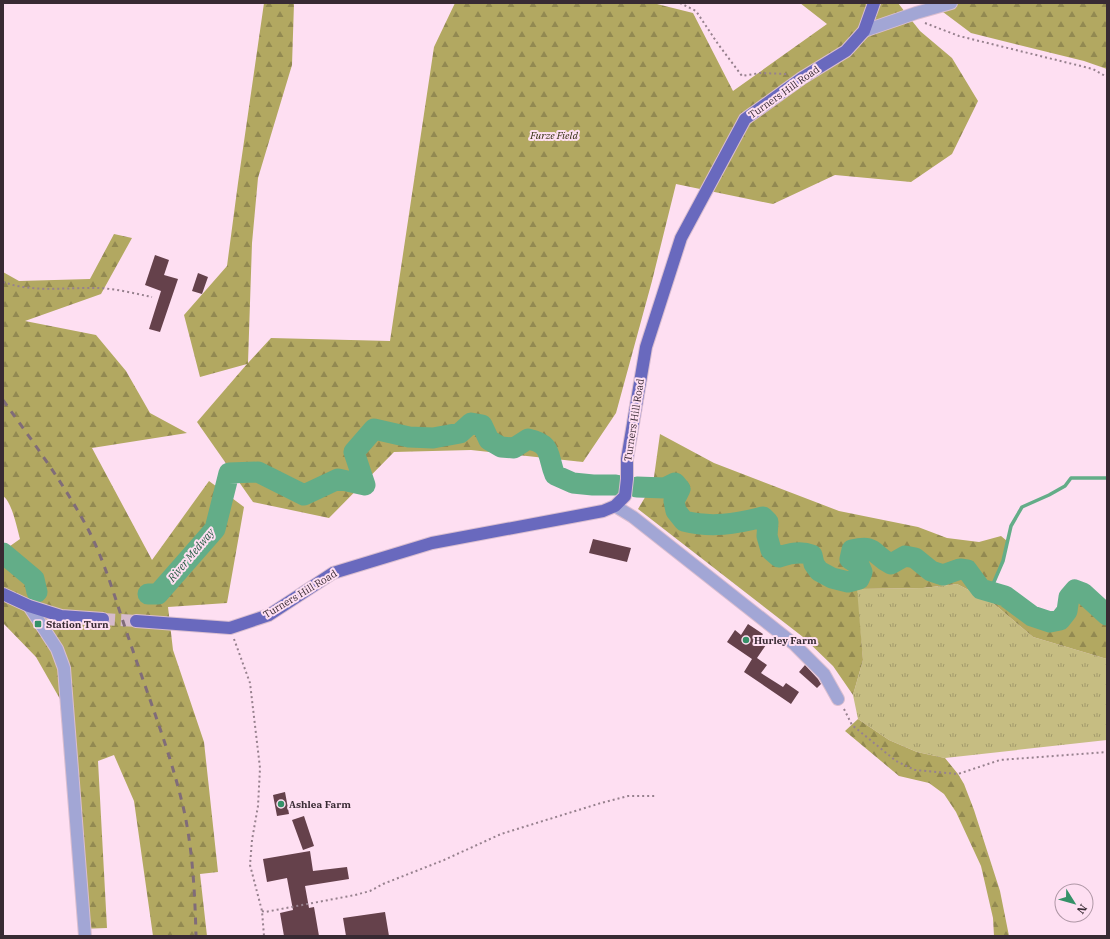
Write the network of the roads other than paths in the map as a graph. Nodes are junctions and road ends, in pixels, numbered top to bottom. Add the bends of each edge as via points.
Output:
1 (874, 3) edge
2 (951, 3) edge
3 (864, 31) junction
4 (615, 506) junction
5 (3, 594) edge
6 (29, 606) junction
7 (103, 619) tunnel mouth
8 (136, 622) tunnel mouth
9 (838, 699) road end
10 (85, 936) edge

1 - 3 main road
2 - 3 street
3 - 4 main road, Turners Hill Road via 846,51 802,78 745,119 681,238 646,346 627,459 625,496
4 - 8 main road, Turners Hill Road via 602,511 432,544 333,572 269,615 230,628
4 - 9 street via 633,517 794,644 824,674
5 - 6 main road
6 - 7 main road via 61,616
6 - 10 street via 57,649 64,668

